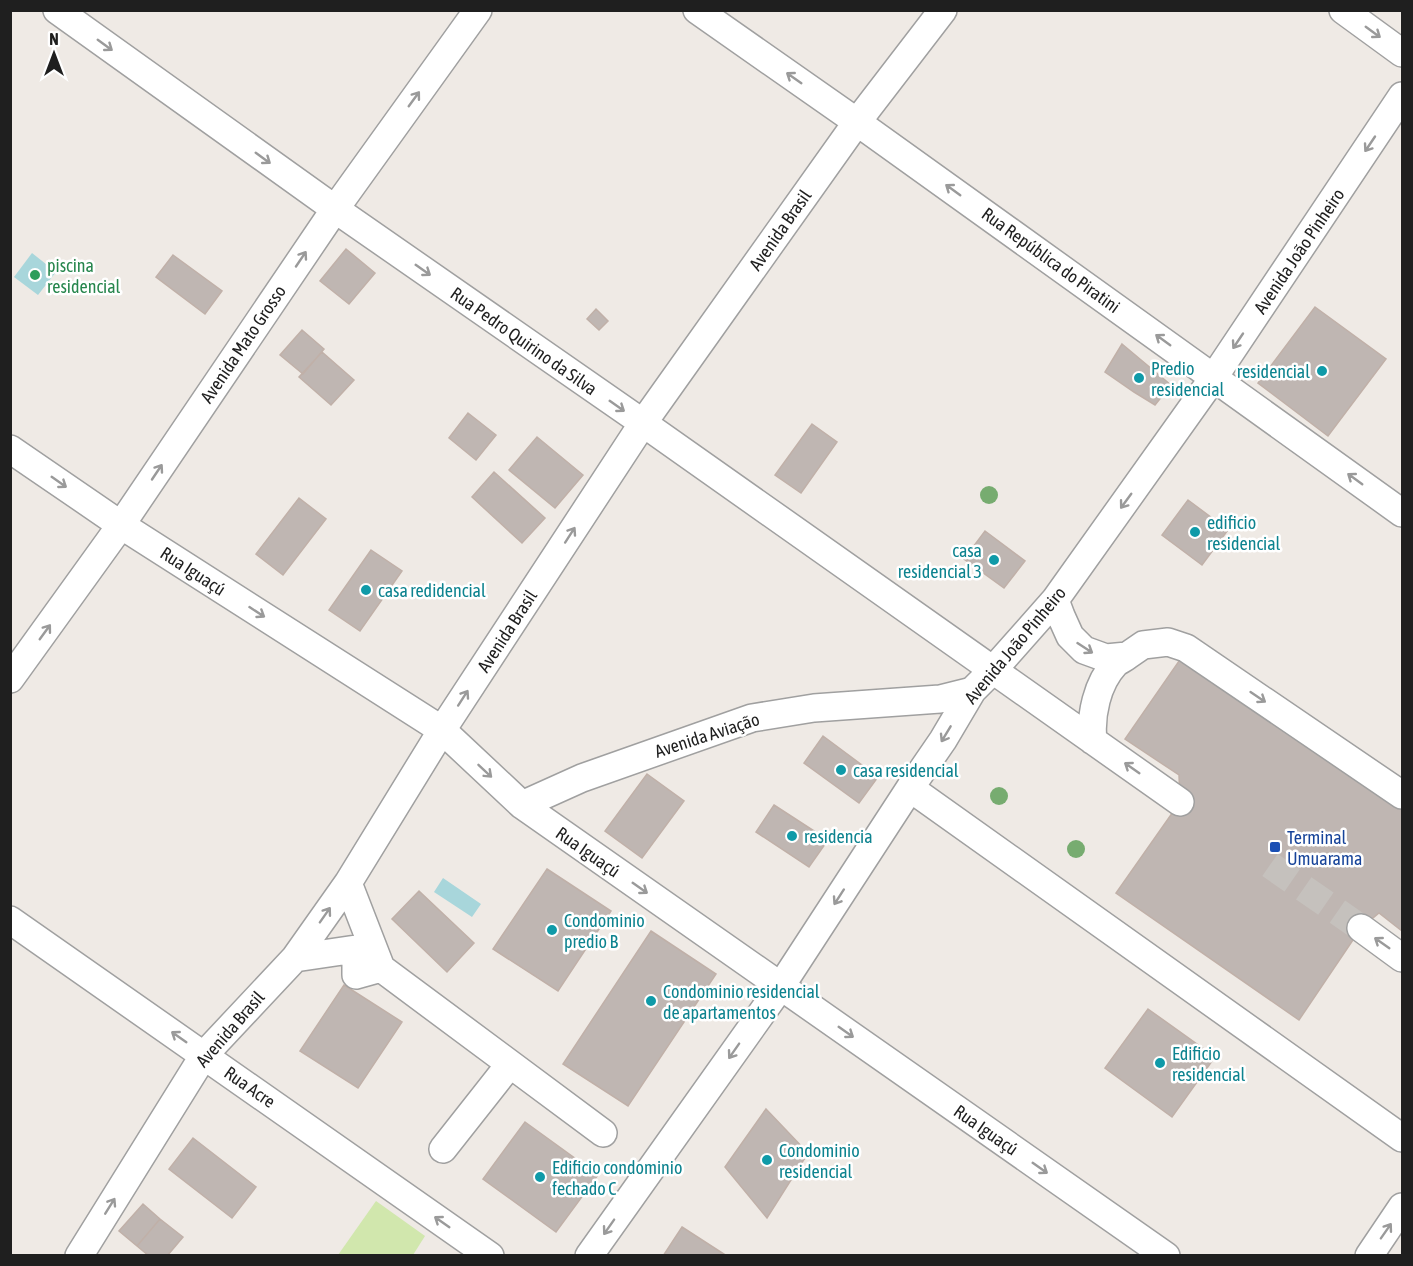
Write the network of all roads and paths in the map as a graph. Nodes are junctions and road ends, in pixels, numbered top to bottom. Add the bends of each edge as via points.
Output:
1 (57, 10) edge
2 (478, 10) edge
3 (697, 10) edge
4 (943, 10) edge
5 (1343, 10) edge
6 (1402, 53) edge
7 (1402, 96) edge
8 (857, 122) junction
9 (335, 209) junction
10 (1214, 377) junction
11 (643, 423) junction
12 (10, 449) edge
13 (1402, 513) edge
14 (121, 525) junction
15 (1055, 600) junction
16 (1127, 656) junction
17 (993, 670) junction
18 (10, 679) edge
19 (972, 691) junction
20 (442, 730) junction
21 (1093, 741) junction
22 (910, 788) junction
23 (1402, 795) edge
24 (1180, 802) dead end
25 (522, 806) junction
26 (348, 883) junction
27 (10, 920) edge
28 (1360, 928) tunnel mouth
29 (295, 958) junction
30 (1402, 958) edge
31 (381, 968) junction
32 (781, 986) junction
33 (204, 1055) junction
34 (510, 1064) junction
35 (603, 1133) dead end
36 (1402, 1138) edge
37 (443, 1149) dead end
38 (1402, 1207) edge
39 (79, 1256) edge
40 (490, 1256) edge
41 (589, 1256) edge
42 (1166, 1256) edge
43 (1369, 1256) edge

1 -> 9 street, Rua Pedro Quirino da Silva
9 -> 2 street, Avenida Mato Grosso
8 -> 3 street, Rua República do Piratini
4 - 8 street, Avenida Brasil
5 -> 6 street
7 -> 10 street, Avenida João Pinheiro
10 -> 8 street, Rua República do Piratini
8 - 11 street, Avenida Brasil
9 -> 11 street, Rua Pedro Quirino da Silva
14 -> 9 street, Avenida Mato Grosso
13 -> 10 street, Rua República do Piratini
10 -> 15 street, Avenida João Pinheiro
11 - 17 street, Rua Pedro Quirino da Silva
20 -> 11 street, Avenida Brasil
12 -> 14 street, Rua Iguaçú
18 -> 14 street, Avenida Mato Grosso
14 -> 20 street, Rua Iguaçú
15 -> 16 street via 1070,636 1084,650 1106,658
15 - 17 street, Avenida João Pinheiro
16 - 21 street via 1102,683 1095,708
16 -> 23 street via 1143,645 1168,642 1186,648
17 - 19 street, Avenida João Pinheiro
17 - 21 street, Rua Pedro Quirino da Silva
19 -> 22 street, Avenida João Pinheiro
19 - 25 street, Avenida Aviação via 940,699 814,708 752,718 582,778
20 -> 25 street, Rua Iguaçú
20 - 26 street, Avenida Brasil
24 -> 21 street, Rua Pedro Quirino da Silva
22 -> 32 street, Avenida João Pinheiro
22 - 36 street
25 -> 32 street, Rua Iguaçú
29 -> 26 street, Avenida Brasil
26 - 31 street
33 -> 27 street, Rua Acre
30 -> 28 street
29 - 31 street via 356,949 356,975
29 - 33 street, Avenida Brasil
31 - 34 street
32 -> 41 street, Avenida João Pinheiro
32 -> 42 street, Rua Iguaçú
39 -> 33 street, Avenida Brasil
40 -> 33 street, Rua Acre
34 - 35 street
34 - 37 street
43 -> 38 street

